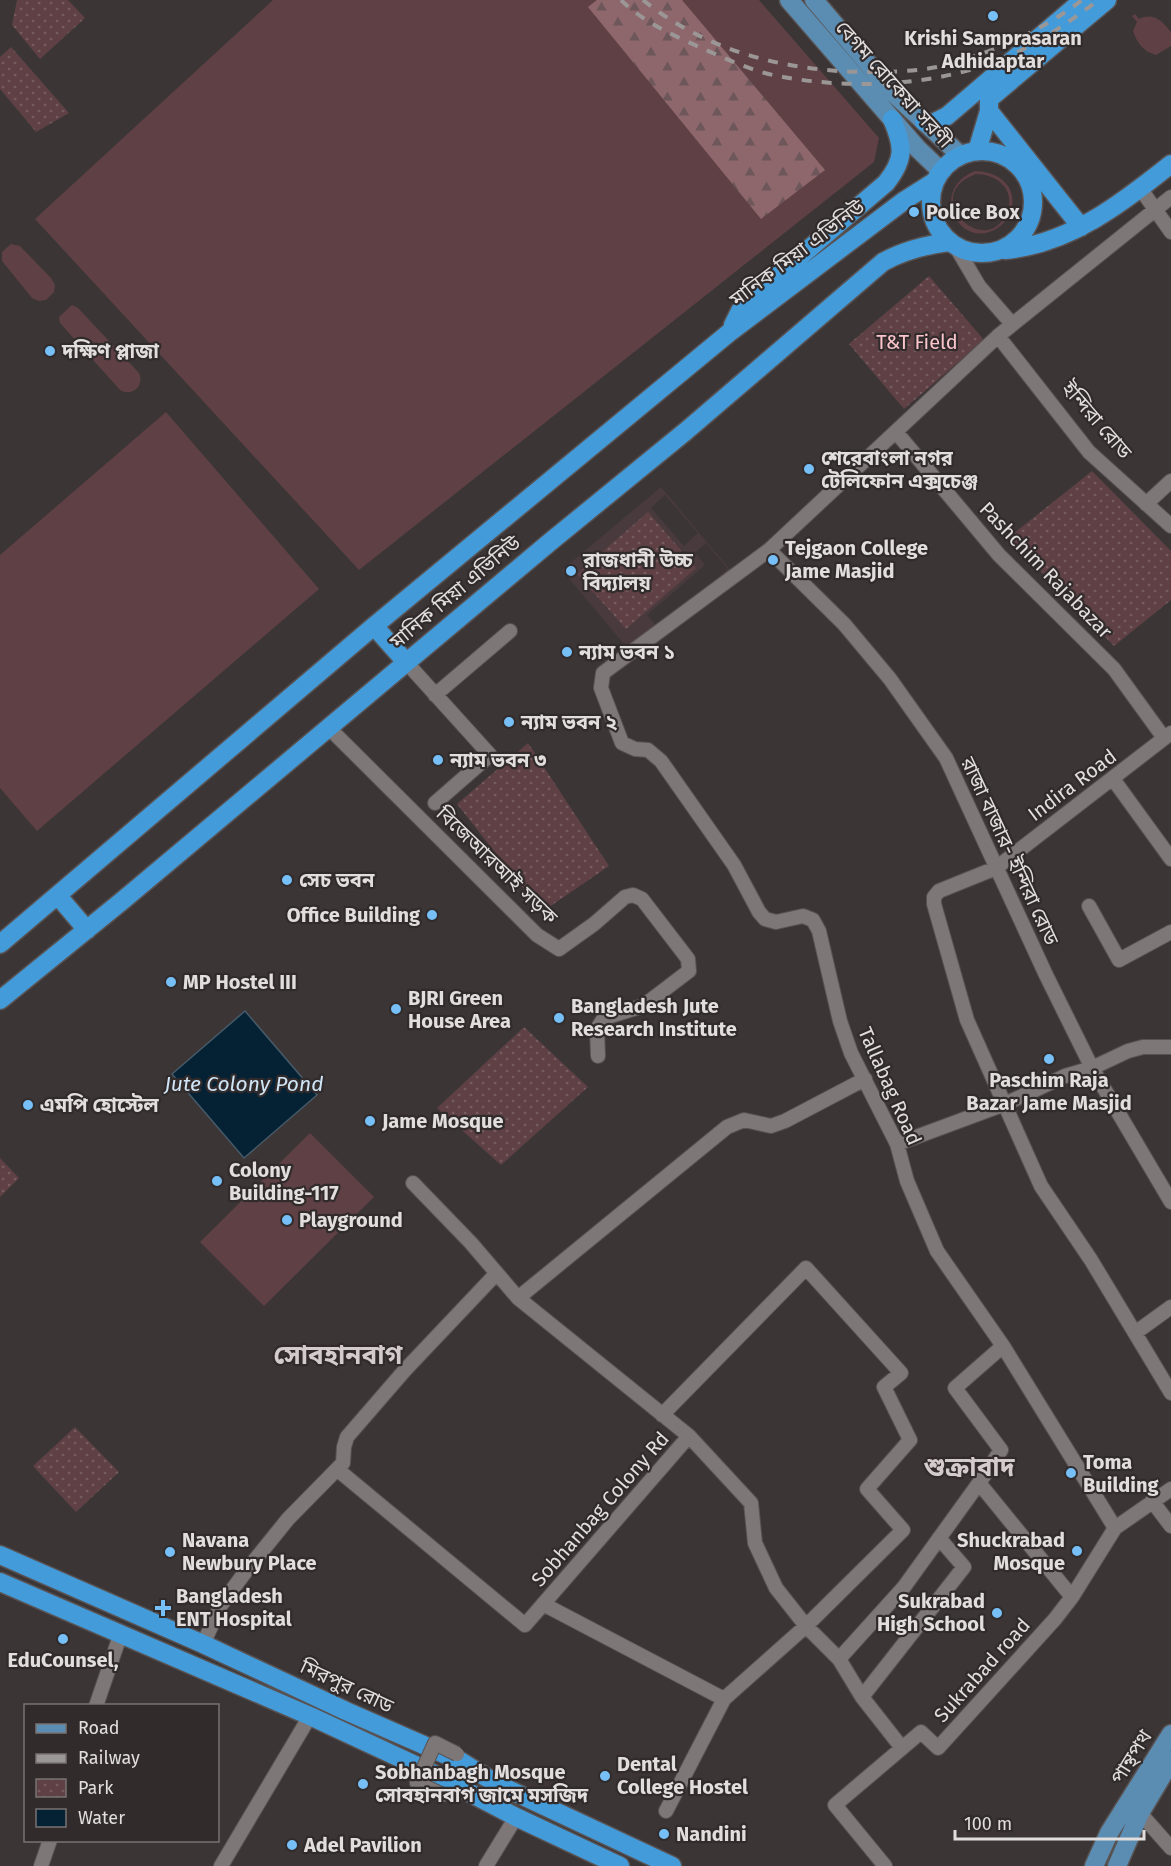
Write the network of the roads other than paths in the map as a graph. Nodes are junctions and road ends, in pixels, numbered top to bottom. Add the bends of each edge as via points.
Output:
1 (789, 0) edge
2 (814, 0) edge
3 (1083, 0) edge
4 (1107, 0) edge
5 (989, 111) junction
6 (892, 119) junction
7 (924, 123) junction
8 (968, 153) junction
9 (1171, 164) edge
10 (938, 176) junction
11 (1140, 188) junction
12 (1171, 197) edge
13 (1155, 211) junction
14 (1081, 227) junction
15 (1171, 232) edge
16 (953, 245) junction
17 (1000, 250) junction
18 (1012, 324) junction
19 (730, 332) junction
20 (998, 336) junction
21 (896, 432) junction
22 (1171, 481) edge
23 (1146, 504) junction
24 (1171, 526) edge
25 (769, 549) junction
26 (374, 626) junction
27 (510, 631) dead end
28 (406, 662) junction
29 (435, 695) junction
30 (329, 728) junction
31 (1168, 736) edge
32 (1113, 779) junction
33 (435, 803) dead end
34 (1171, 859) edge
35 (996, 868) junction
36 (58, 896) junction
37 (1089, 906) dead end
38 (87, 930) junction
39 (1171, 932) edge
40 (0, 944) edge
41 (0, 999) edge
42 (1171, 1047) edge
43 (598, 1056) dead end
44 (1092, 1068) junction
45 (865, 1079) junction
46 (1005, 1104) junction
47 (897, 1144) junction
48 (413, 1183) dead end
49 (1171, 1202) edge
50 (496, 1274) junction
51 (518, 1298) junction
52 (1171, 1307) edge
53 (1135, 1333) junction
54 (1003, 1346) junction
55 (1171, 1393) edge
56 (662, 1415) junction
57 (689, 1436) junction
58 (338, 1470) junction
59 (979, 1483) junction
60 (1171, 1489) edge
61 (1152, 1502) junction
62 (1171, 1526) edge
63 (1115, 1528) junction
64 (939, 1539) junction
65 (0, 1555) edge
66 (0, 1582) edge
67 (1072, 1597) junction
68 (543, 1604) junction
69 (806, 1626) junction
70 (121, 1633) junction
71 (203, 1644) junction
72 (839, 1659) junction
73 (862, 1697) junction
74 (724, 1699) junction
75 (97, 1704) edge
76 (346, 1712) junction
77 (310, 1716) junction
78 (338, 1730) junction
79 (1171, 1734) edge
80 (902, 1748) junction
81 (457, 1754) dead end
82 (1169, 1769) edge
83 (443, 1795) dead end
84 (666, 1811) dead end
85 (1140, 1813) junction
86 (516, 1817) junction
87 (49, 1842) edge
88 (1171, 1848) edge
89 (41, 1866) edge
90 (221, 1866) edge
91 (486, 1866) edge
92 (620, 1866) edge
93 (672, 1866) edge
94 (885, 1866) edge
95 (1094, 1866) edge
96 (1117, 1866) edge

1 - 6 main road, বেগম রোকেয়া সরণী
2 - 7 main road, বেগম রোকেয়া সরণী via 893,93
3 - 7 highway via 947,116
4 - 5 highway via 989,99
5 - 8 highway
5 - 14 highway
6 - 10 main road, বেগম রোকেয়া সরণী
6 - 19 highway via 902,148 891,178 747,303
7 - 8 main road, বেগম রোকেয়া সরণী
8 - 10 highway
8 - 17 highway via 998,153 1017,164 1033,191 1029,223 1017,241
9 - 11 highway
10 - 16 highway via 931,211 941,234
10 - 19 highway, মানিক মিয়া এভিনিউ
11 - 13 street
11 - 14 highway
12 - 13 street
13 - 15 street
13 - 18 street
14 - 17 highway via 1042,242
16 - 17 highway via 979,254
16 - 18 street via 979,286
16 - 28 highway, মানিক মিয়া এভিনিউ via 922,246 884,262
18 - 20 street
19 - 26 highway, মানিক মিয়া এভিনিউ
20 - 21 street
20 - 23 street, ইন্দিরা রোড via 1089,452
21 - 25 street
21 - 31 street, Pashchim Rajabazar via 999,555 1114,669
22 - 23 street
23 - 24 street, ইন্দিরা রোড
25 - 35 street, রাজা বাজার- ইন্দিরা রোড via 844,624 946,758
25 - 45 street, Tallabag Road via 603,673 601,688 622,743 648,750 662,761 734,865 765,919 776,922 803,916 813,920 840,1021
26 - 28 highway
26 - 36 highway, মানিক মিয়া এভিনিউ
27 - 29 street
28 - 29 street
28 - 30 highway, মানিক মিয়া এভিনিউ
29 - 33 street via 490,755
30 - 38 highway, মানিক মিয়া এভিনিউ
30 - 43 street, বিজেআরআই সড়ক via 537,935 559,949 625,897 642,899 688,959 688,971 643,1006 604,1018 597,1029
31 - 32 street, Indira Road
32 - 34 street
32 - 35 street, Indira Road
35 - 44 street, রাজা বাজার- ইন্দিরা রোড
35 - 46 street, Indira Road via 933,897 967,1020
36 - 38 highway
36 - 40 highway, মানিক মিয়া এভিনিউ
37 - 39 street via 1119,960
38 - 41 highway, মানিক মিয়া এভিনিউ
42 - 44 street via 1143,1047
44 - 46 street
44 - 49 street, রাজা বাজার- ইন্দিরা রোড
45 - 47 street, Tallabag Road
45 - 51 street via 771,1126 744,1120 727,1127
46 - 47 street
46 - 53 street via 1041,1186
47 - 54 street, Tallabag Road via 907,1181 937,1251
48 - 50 street, Sobhanbag Colony Rd
50 - 51 street, Sobhanbag Colony Rd
50 - 58 street via 348,1437
51 - 56 street, Sobhanbag Colony Rd
52 - 53 street
53 - 55 street
54 - 59 street via 955,1388 1001,1450
54 - 63 street, Tallabag Road
56 - 57 street, Sobhanbag Colony Rd
56 - 69 street via 806,1268 901,1373 884,1387 910,1440 867,1489 903,1530
57 - 68 street, Sobhanbag Colony Rd
57 - 69 street via 751,1503 755,1543 776,1588
58 - 68 street, Sobhanbag Colony Rd via 525,1625
58 - 71 street via 288,1519 246,1571 221,1605
59 - 64 street
59 - 67 street
60 - 61 street, Sukrabad road
61 - 62 street
61 - 63 street, Sukrabad road
63 - 67 street, Sukrabad road
64 - 72 street via 904,1587
64 - 73 street via 964,1567
65 - 71 highway, মিরপুর রোড
66 - 70 highway
67 - 80 street, Sukrabad road via 938,1748 921,1732
68 - 74 street
69 - 72 street
69 - 74 street
70 - 75 street
70 - 77 highway
71 - 76 highway, মিরপুর রোড
72 - 73 street
73 - 80 street
74 - 84 street
76 - 78 highway
76 - 93 highway, মিরপুর রোড via 460,1761 497,1784
77 - 78 highway
77 - 90 street
78 - 86 highway
79 - 95 main road, পান্থপথ via 1109,1833
80 - 94 street, Sukrabad road via 835,1805
81 - 83 street, bridge via 435,1743 417,1783
82 - 85 main road, পান্থপথ
85 - 88 street
85 - 96 main road, পান্থপথ
86 - 91 street
86 - 92 highway
87 - 89 street

